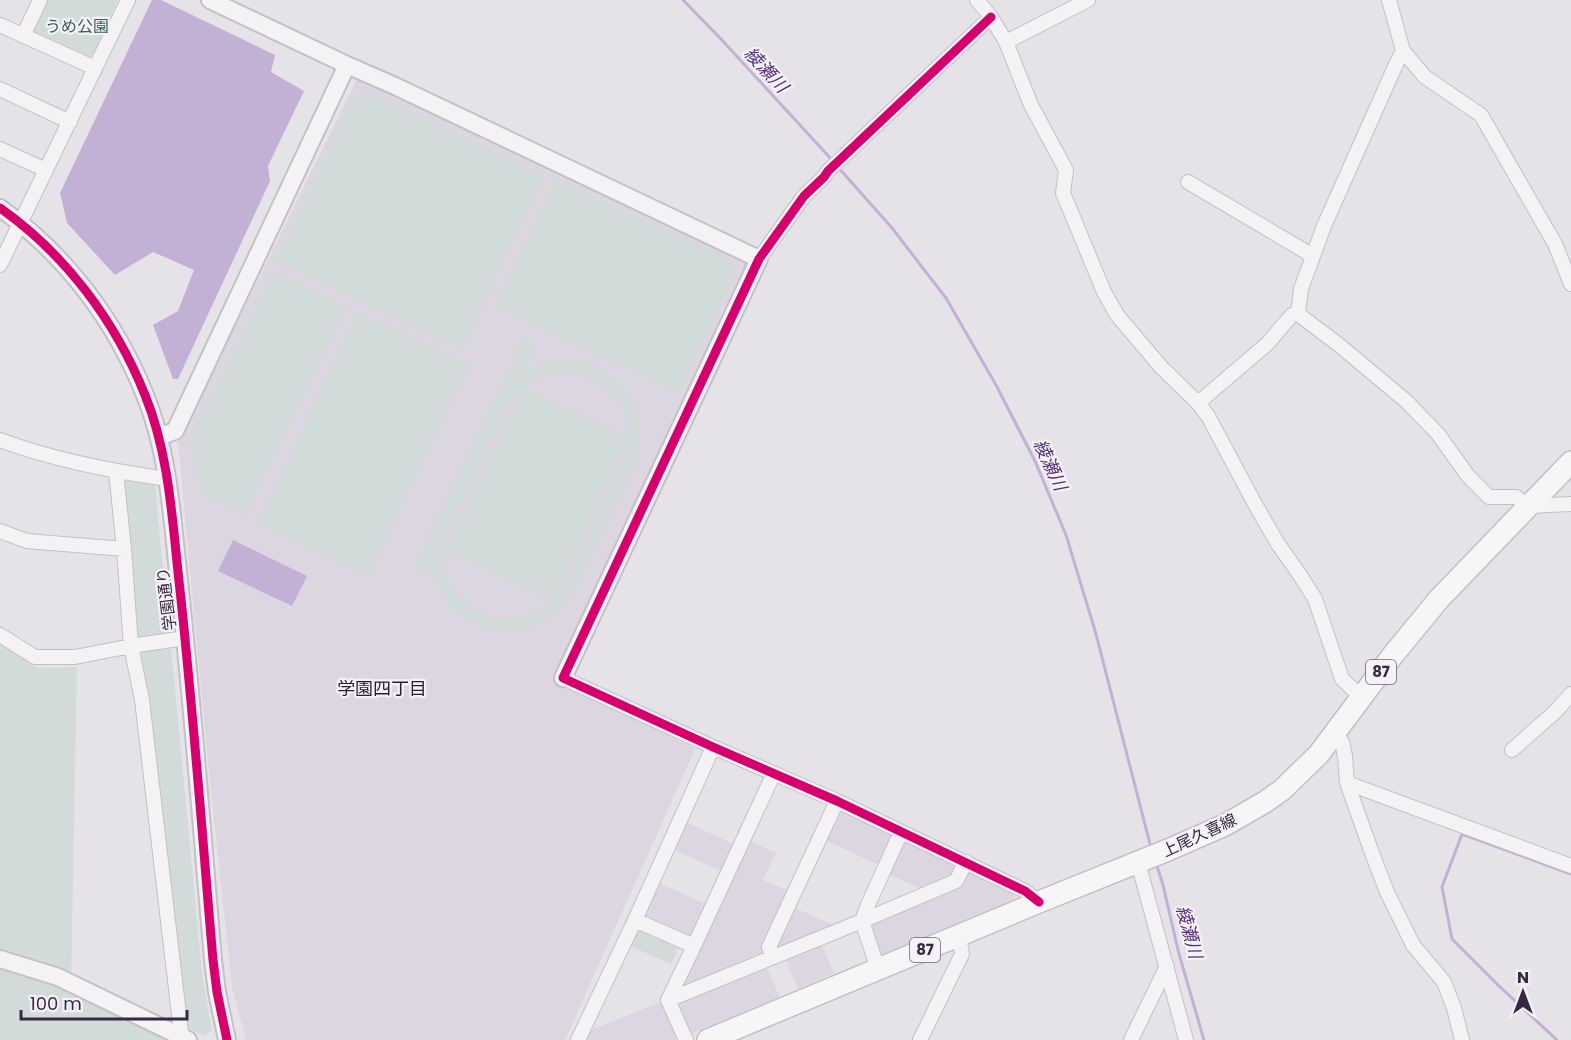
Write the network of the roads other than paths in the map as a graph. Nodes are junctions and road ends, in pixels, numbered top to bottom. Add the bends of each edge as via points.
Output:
1 (40, 0) edge
2 (128, 0) edge
3 (210, 0) edge
4 (977, 0) edge
5 (1088, 0) edge
6 (1389, 0) edge
7 (991, 17) junction
8 (0, 25) edge
9 (23, 36) junction
10 (1006, 42) junction
11 (1403, 51) junction
12 (347, 65) junction
13 (95, 68) junction
14 (0, 89) edge
15 (70, 122) junction
16 (0, 149) edge
17 (46, 170) junction
18 (1188, 182) dead end
19 (0, 208) edge
20 (20, 222) junction
21 (1313, 256) junction
22 (759, 259) junction
23 (0, 265) edge
24 (1571, 284) edge
25 (1298, 314) junction
26 (1198, 404) junction
27 (159, 437) junction
28 (0, 440) edge
29 (1571, 462) edge
30 (116, 472) junction
31 (167, 479) junction
32 (1571, 504) edge
33 (1528, 506) junction
34 (0, 531) edge
35 (124, 549) junction
36 (0, 635) edge
37 (185, 638) junction
38 (131, 646) junction
39 (563, 678) joint
40 (1571, 694) edge
41 (1362, 698) junction
42 (1335, 735) junction
43 (713, 747) junction
44 (1512, 750) dead end
45 (774, 773) junction
46 (1347, 783) junction
47 (837, 801) junction
48 (901, 832) junction
49 (966, 862) junction
50 (1140, 862) junction
51 (1571, 866) edge
52 (1040, 902) junction
53 (635, 920) junction
54 (862, 921) junction
55 (959, 936) junction
56 (694, 946) junction
57 (774, 957) junction
58 (0, 959) edge
59 (1167, 966) junction
60 (878, 969) junction
61 (668, 1000) junction
62 (184, 1039) edge
63 (227, 1040) edge
64 (578, 1040) edge
65 (686, 1040) edge
66 (708, 1040) edge
67 (920, 1040) edge
68 (1131, 1040) edge
69 (1186, 1040) edge
70 (1462, 1040) edge

1 - 9 street
2 - 13 street
3 - 12 street
4 - 7 street
5 - 10 street
6 - 11 street
7 - 10 street
7 - 22 street via 804,196
8 - 9 street
9 - 13 street
10 - 26 street via 1031,105 1066,170 1063,193 1104,292 1117,315
11 - 21 street
11 - 24 street via 1425,77 1481,115 1555,244
12 - 22 street
12 - 27 street via 175,431
13 - 15 street
14 - 15 street
15 - 17 street
16 - 17 street
17 - 20 street
18 - 21 street
19 - 20 street, 学園通り
20 - 23 street
20 - 27 street, 学園通り via 55,255 99,308 135,370
21 - 25 street via 1301,289
22 - 39 street
25 - 26 street via 1292,315 1267,344
25 - 33 street via 1406,401 1489,497 1516,497
26 - 41 street via 1314,599 1342,679
27 - 31 street, 学園通り
28 - 30 street
29 - 33 main road, 上尾久喜線 / 87
30 - 31 street
30 - 35 street
31 - 37 street, 学園通り
32 - 33 street
33 - 41 main road, 上尾久喜線 / 87 via 1439,599
34 - 35 street via 27,541
35 - 38 street
36 - 38 street via 35,657 75,657
37 - 38 street
37 - 63 street, 学園通り via 213,960
38 - 62 street via 142,700
39 - 43 street
40 - 44 street
41 - 42 main road, 上尾久喜線 / 87
42 - 46 street via 1342,742
42 - 50 main road, 上尾久喜線 / 87 via 1300,774 1265,802 1225,825
43 - 45 street
43 - 53 street
45 - 47 street
45 - 56 street
46 - 51 street
46 - 70 street via 1394,909 1413,945 1444,982
47 - 48 street
47 - 57 street via 769,947
48 - 49 street
48 - 54 street
49 - 52 street
49 - 54 street via 956,881
50 - 52 main road, 上尾久喜線 / 87
50 - 59 street
52 - 55 main road, 上尾久喜線 / 87
53 - 56 street
53 - 64 street
54 - 57 street
54 - 60 street
55 - 60 main road, 上尾久喜線 / 87
55 - 67 street via 962,954
56 - 61 street
57 - 61 street
58 - 62 street via 58,977
59 - 68 street
59 - 69 street
60 - 66 main road, 上尾久喜線 / 87
61 - 65 street

